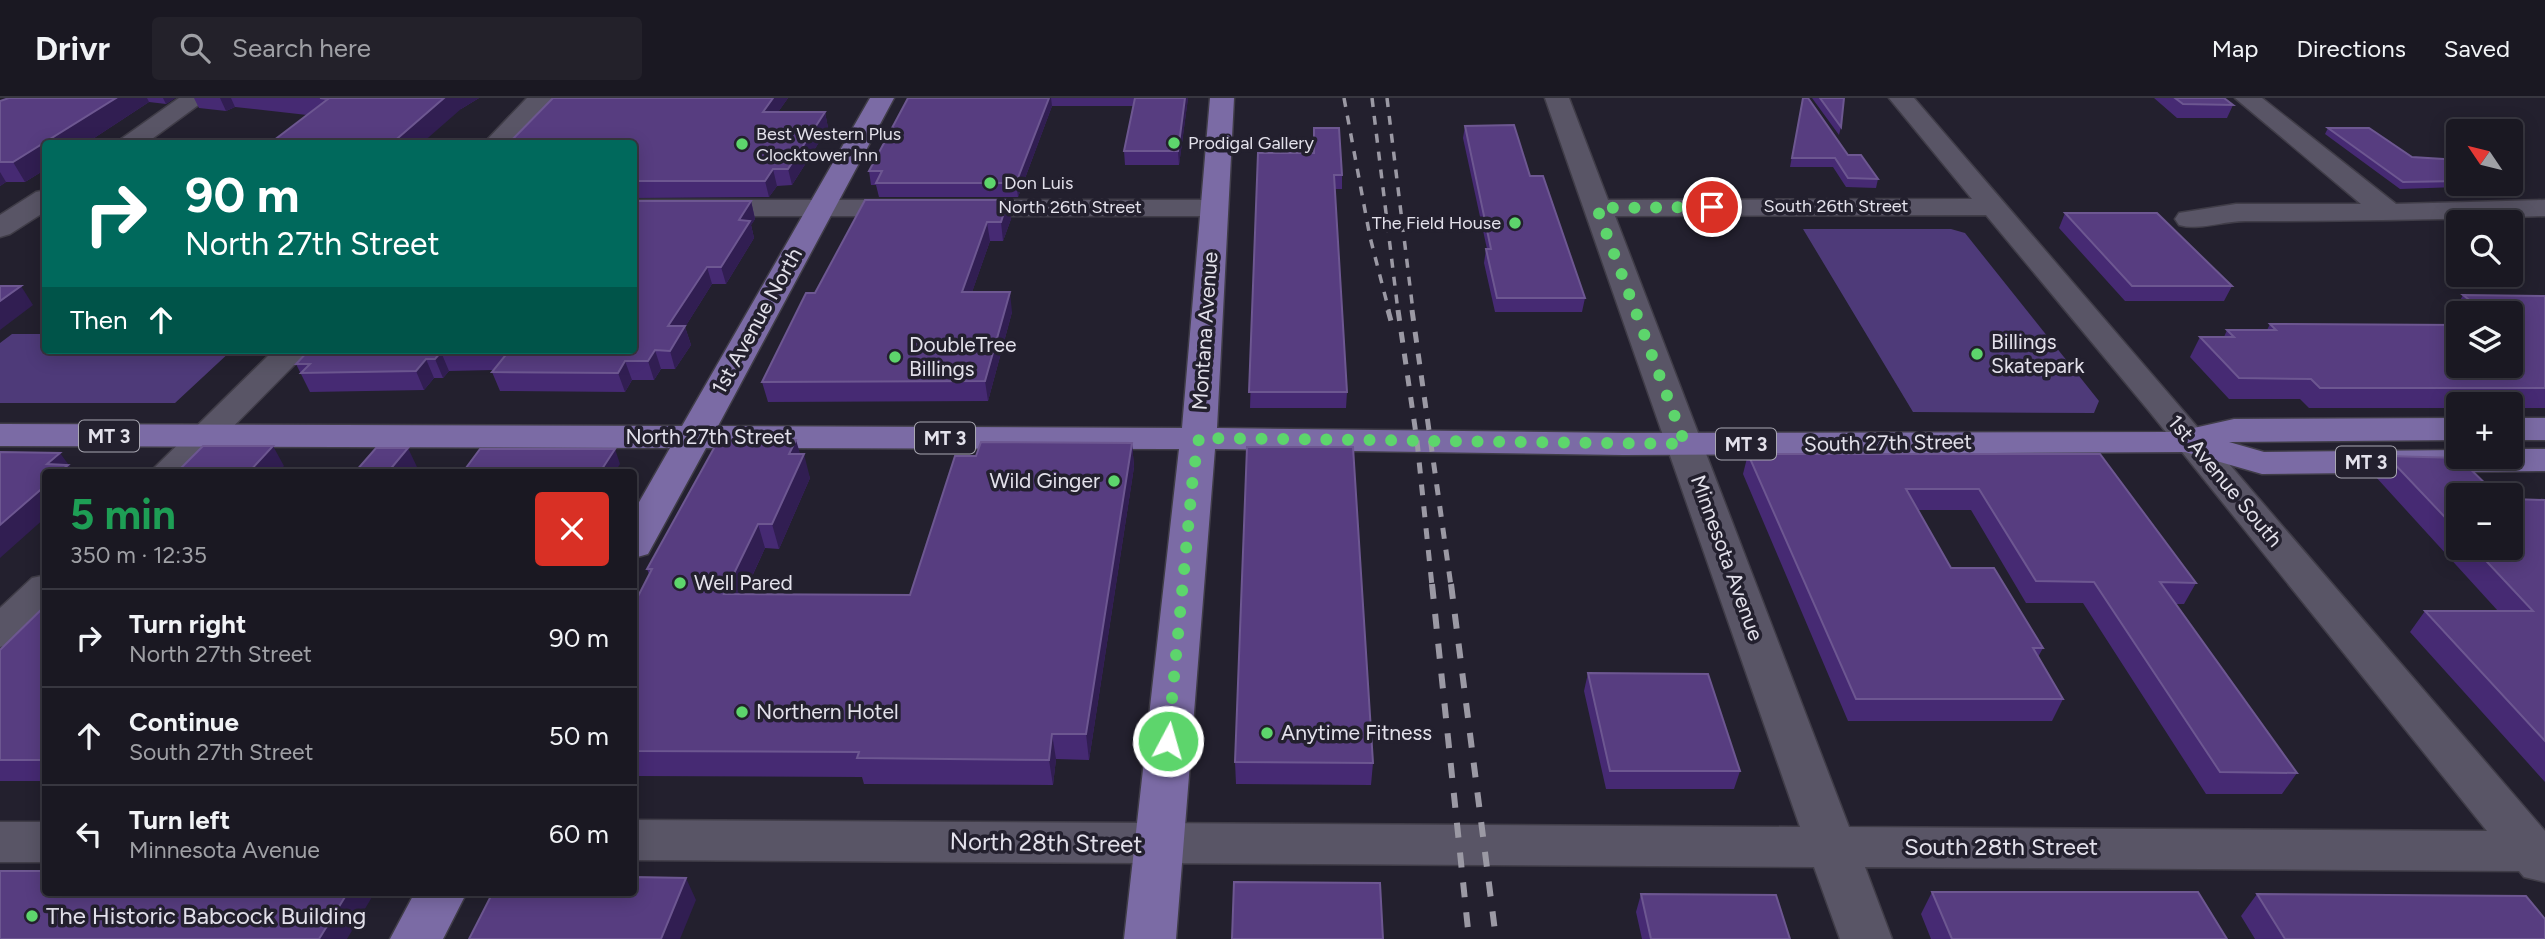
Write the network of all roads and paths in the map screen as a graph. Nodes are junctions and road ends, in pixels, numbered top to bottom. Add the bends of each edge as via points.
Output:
1 (882, 98) edge
2 (1222, 98) edge
3 (1557, 98) edge
4 (1901, 98) edge
5 (2247, 98) edge
6 (195, 99) edge
7 (539, 100) edge
8 (133, 140) edge
9 (500, 140) edge
10 (42, 203) edge
11 (0, 205) edge
12 (820, 207) junction
13 (1991, 207) junction
14 (637, 208) edge
15 (1213, 208) junction
16 (1597, 208) junction
17 (2545, 208) edge
18 (2389, 213) junction
19 (2189, 219) dead end
20 (0, 228) edge
21 (289, 354) edge
22 (2446, 429) edge
23 (2523, 429) edge
24 (2545, 429) edge
25 (0, 435) edge
26 (204, 436) junction
27 (693, 437) junction
28 (1199, 438) junction
29 (1417, 441) joint
30 (2191, 442) junction
31 (1685, 444) junction
32 (2545, 460) edge
33 (171, 469) edge
34 (637, 540) edge
35 (42, 592) edge
36 (0, 632) edge
37 (637, 840) edge
38 (0, 842) edge
39 (42, 842) edge
40 (1458, 844) joint
41 (1160, 845) junction
42 (1832, 847) junction
43 (2541, 856) edge
44 (440, 896) edge
45 (416, 939) edge
46 (1150, 939) edge
47 (1866, 939) edge

1 - 12 main road, 1st Avenue North
2 - 15 main road, Montana Avenue
3 - 16 street, Minnesota Avenue
4 - 13 street, 1st Avenue South
5 - 18 street
6 - 8 street
7 - 9 street
10 - 11 street
10 - 20 street
12 - 14 street, North 26th Street
12 - 15 street, North 26th Street
12 - 27 main road, 1st Avenue North
13 - 16 street, South 26th Street
13 - 30 street, 1st Avenue South
15 - 28 main road, Montana Avenue
16 - 31 street, Minnesota Avenue
17 - 18 street
18 - 19 street via 2236,212
21 - 26 street
22 - 30 main road, South 27th Street via 2234,430
23 - 24 main road
25 - 26 main road, North 27th Street / MT 3
26 - 27 main road, North 27th Street / MT 3
26 - 33 street
27 - 28 main road, North 27th Street / MT 3
27 - 34 main road, 1st Avenue North
28 - 29 main road, North 27th Street / MT 3
28 - 41 main road, Montana Avenue
29 - 31 main road, South 27th Street / MT 3
30 - 31 main road, South 27th Street / MT 3
30 - 32 main road, South 27th Street / MT 3 via 2262,463
30 - 43 street, 1st Avenue South
31 - 42 street, Minnesota Avenue
35 - 36 street
37 - 41 street, North 28th Street
38 - 39 street
40 - 41 street, North 28th Street
40 - 42 street, South 28th Street
41 - 46 main road, Montana Avenue
42 - 43 street, South 28th Street
42 - 47 street, Minnesota Avenue
44 - 45 main road

